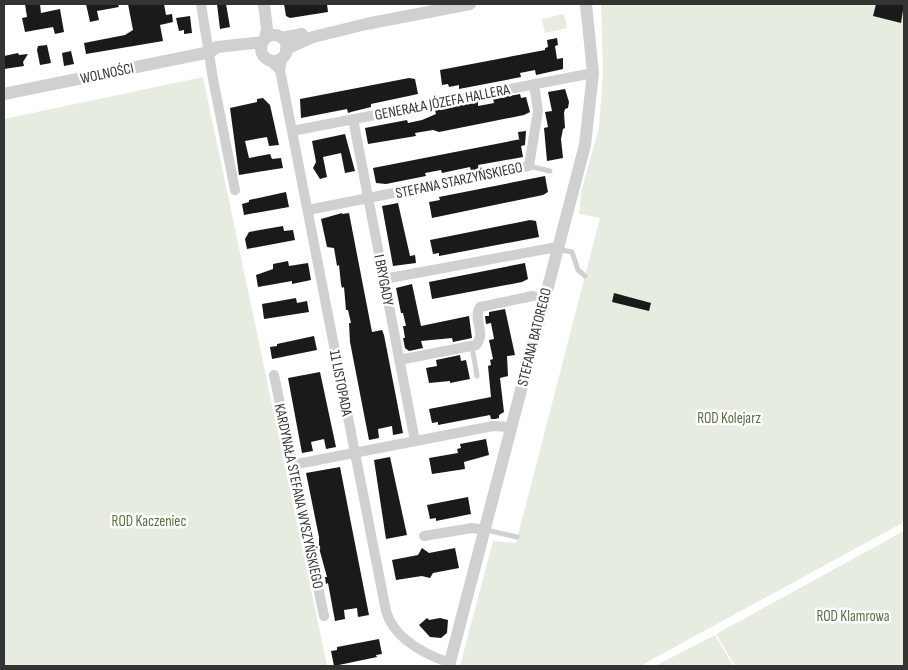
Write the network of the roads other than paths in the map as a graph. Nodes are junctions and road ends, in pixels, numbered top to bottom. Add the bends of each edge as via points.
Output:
1 (201, 4) edge
2 (265, 4) edge
3 (470, 4) edge
4 (586, 4) edge
5 (282, 45) junction
6 (265, 49) junction
7 (210, 52) junction
8 (280, 70) junction
9 (594, 73) junction
10 (534, 84) junction
11 (4, 94) edge
12 (353, 119) junction
13 (292, 131) junction
14 (530, 166) junction
15 (550, 170) dead end
16 (236, 193) dead end
17 (368, 199) junction
18 (308, 210) junction
19 (557, 248) junction
20 (585, 276) dead end
21 (384, 279) junction
22 (534, 296) dead end
23 (472, 346) junction
24 (399, 360) junction
25 (274, 375) dead end
26 (477, 376) dead end
27 (512, 427) junction
28 (414, 440) junction
29 (355, 453) junction
30 (292, 465) junction
31 (486, 530) junction
32 (424, 536) dead end
33 (518, 538) dead end
34 (324, 616) dead end
35 (449, 665) edge

1 - 7 street
2 - 5 street
2 - 6 street
3 - 5 street via 366,24 321,28
4 - 9 street, STEFANA BATOREGO
5 - 6 street via 271,35
5 - 6 street via 278,60
5 - 8 street, 11 LISTOPADA
6 - 7 street, WOLNOŚCI via 217,47
6 - 8 street
7 - 11 street, WOLNOŚCI
7 - 16 street
8 - 13 street, 11 LISTOPADA
9 - 10 street, GENERAŁA JÓZEFA HALLERA
9 - 19 street, STEFANA BATOREGO via 585,145
10 - 12 street, GENERAŁA JÓZEFA HALLERA
10 - 14 street, STEFANA STARZYŃSKIEGO via 538,111
12 - 13 street, GENERAŁA JÓZEFA HALLERA
12 - 17 street, I BRYGADY
13 - 18 street, 11 LISTOPADA
14 - 15 lane
14 - 17 street, STEFANA STARZYŃSKIEGO
17 - 18 street, STEFANA STARZYŃSKIEGO
17 - 21 street, I BRYGADY
18 - 29 street, 11 LISTOPADA
19 - 20 lane via 572,252 578,270
19 - 21 street
19 - 27 street, STEFANA BATOREGO
21 - 24 street, I BRYGADY
22 - 23 street via 480,306 477,314 481,336
23 - 24 street
23 - 26 lane
24 - 28 street, I BRYGADY
25 - 30 street, KARDYNAŁA STEFANA WYSZYŃSKIEGO
27 - 28 street via 493,426
27 - 31 street, STEFANA BATOREGO
28 - 29 street
29 - 30 street
29 - 35 street, 11 LISTOPADA via 389,623 413,645
30 - 34 street, KARDYNAŁA STEFANA WYSZYŃSKIEGO
31 - 32 street via 472,528
31 - 33 lane
31 - 35 street, STEFANA BATOREGO

